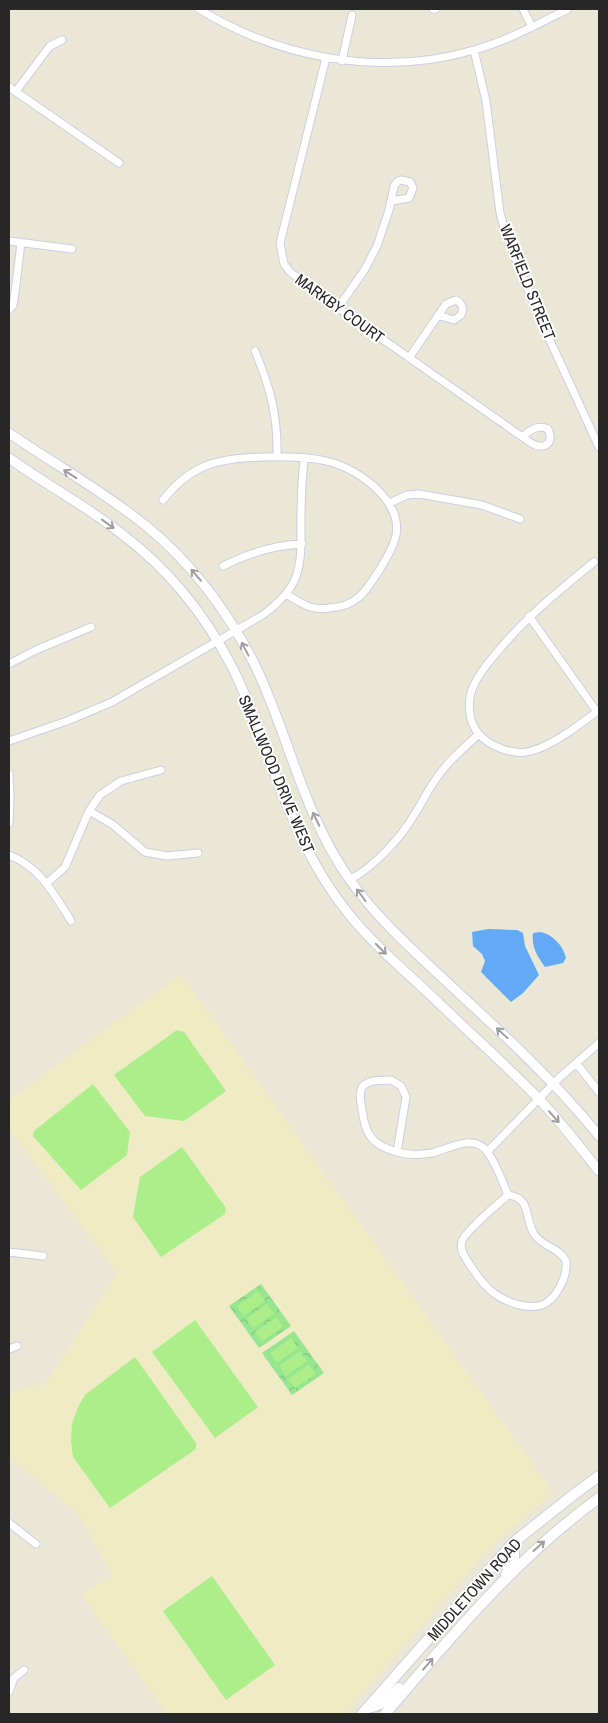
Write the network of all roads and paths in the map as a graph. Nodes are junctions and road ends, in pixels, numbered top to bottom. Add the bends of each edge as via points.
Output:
1 (199, 9) edge
2 (523, 9) edge
3 (568, 9) edge
4 (352, 15) dead end
5 (532, 27) junction
6 (62, 40) dead end
7 (474, 50) junction
8 (326, 58) junction
9 (342, 61) junction
10 (9, 87) edge
11 (16, 92) junction
12 (119, 163) dead end
13 (391, 201) dead end
14 (9, 241) edge
15 (21, 243) junction
16 (72, 249) dead end
17 (338, 308) junction
18 (9, 310) edge
19 (438, 315) dead end
20 (255, 351) dead end
21 (409, 358) junction
22 (9, 433) edge
23 (523, 436) dead end
24 (599, 447) edge
25 (278, 456) junction
26 (9, 458) edge
27 (304, 459) junction
28 (163, 500) dead end
29 (390, 503) junction
30 (520, 519) dead end
31 (302, 544) junction
32 (594, 562) dead end
33 (223, 566) dead end
34 (286, 594) junction
35 (529, 616) junction
36 (91, 627) dead end
37 (236, 631) junction
38 (218, 641) junction
39 (9, 664) edge
40 (598, 711) edge
41 (478, 734) junction
42 (9, 741) edge
43 (161, 770) dead end
44 (9, 774) edge
45 (89, 811) junction
46 (9, 822) edge
47 (198, 853) dead end
48 (9, 855) edge
49 (349, 880) junction
50 (47, 883) junction
51 (71, 921) dead end
52 (599, 1044) edge
53 (576, 1063) junction
54 (553, 1084) junction
55 (599, 1092) edge
56 (538, 1099) junction
57 (599, 1136) edge
58 (488, 1151) junction
59 (397, 1152) junction
60 (599, 1171) edge
61 (508, 1195) junction
62 (9, 1252) edge
63 (43, 1256) dead end
64 (17, 1346) dead end
65 (9, 1349) edge
66 (599, 1476) edge
67 (599, 1498) edge
68 (9, 1523) edge
69 (514, 1542) junction
70 (36, 1544) dead end
71 (504, 1579) junction
72 (24, 1670) dead end
73 (414, 1681) junction
74 (9, 1692) edge
75 (364, 1711) edge
76 (385, 1714) edge

1 - 8 street via 252,37
2 - 5 street
3 - 5 street
4 - 9 street
5 - 7 street
6 - 11 street via 50,46
7 - 9 street via 399,62
7 - 24 street, WARFIELD STREET via 486,100 500,213 506,235 536,310
8 - 9 street
8 - 17 street, MARKBY COURT via 280,243 284,264 290,272
10 - 11 street
11 - 12 street
13 - 17 street via 377,246
14 - 15 street
15 - 16 street
15 - 18 street via 14,300
17 - 21 street, MARKBY COURT
19 - 21 street
20 - 25 street via 270,390
21 - 23 street, MARKBY COURT
37 -> 22 street, SMALLWOOD DRIVE WEST via 199,579 148,527
25 - 27 street
25 - 28 street via 226,459 205,465 183,478
26 -> 38 street, SMALLWOOD DRIVE WEST via 91,512 143,552 196,610
27 - 29 street via 342,466 373,486
27 - 31 street
29 - 30 street via 407,495 419,494 482,506
29 - 34 street via 396,538 366,591 344,606 323,609 310,607
31 - 33 street via 262,549
31 - 34 street via 299,571
32 - 35 street
34 - 37 street via 274,606
35 - 40 street
35 - 41 street via 499,649 473,687 469,706
36 - 39 street
37 - 38 street
49 -> 37 street, SMALLWOOD DRIVE WEST via 311,810 255,666
38 - 42 street via 112,702
38 -> 56 street, SMALLWOOD DRIVE WEST via 232,666 293,822 332,891 369,936
40 - 41 street via 545,745 525,753 498,747
41 - 49 street via 439,775 397,839 366,869
43 - 45 street via 127,778 114,785 97,798
44 - 46 street
45 - 47 street via 112,824 145,852 167,856
45 - 50 street via 65,867
48 - 50 street via 26,863
54 -> 49 street, SMALLWOOD DRIVE WEST via 390,929
50 - 51 street
52 - 53 street
53 - 54 street
53 - 55 street
54 - 56 street
54 - 57 street, SMALLWOOD DRIVE WEST
56 - 58 street
56 -> 60 street, SMALLWOOD DRIVE WEST
58 - 59 street via 468,1142 426,1154
58 - 61 street
59 - 59 street via 405,1093 394,1081 368,1083 360,1094 366,1131 378,1143
61 - 61 street via 523,1201 533,1232 562,1254 567,1265 557,1292 542,1305 513,1303 493,1293 480,1280 462,1250 466,1232
62 - 63 street
64 - 65 street
66 - 69 main road, MIDDLETOWN ROAD
71 -> 67 main road, MIDDLETOWN ROAD via 538,1546
68 - 70 street
69 - 71 main road via 514,1557
69 - 75 main road, MIDDLETOWN ROAD
73 -> 71 main road, MIDDLETOWN ROAD
72 - 74 street via 14,1678
73 - 75 main road via 404,1683 377,1707
73 - 76 main road, MIDDLETOWN ROAD

